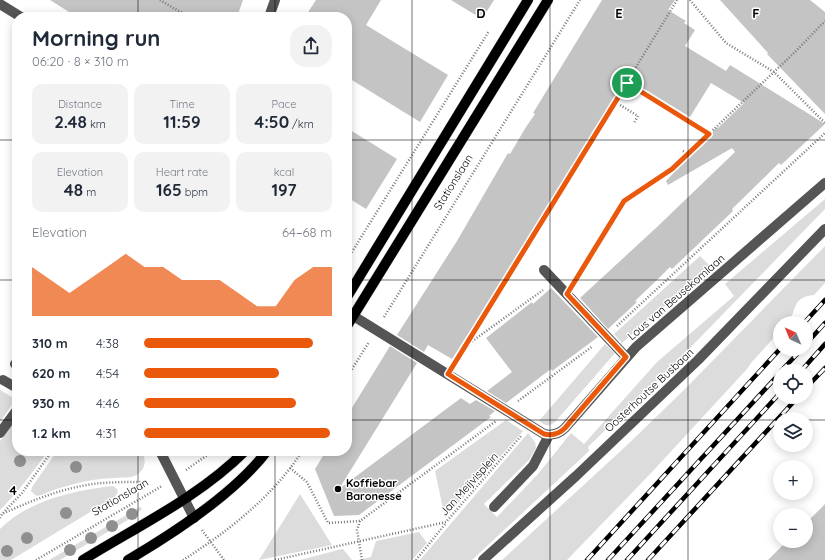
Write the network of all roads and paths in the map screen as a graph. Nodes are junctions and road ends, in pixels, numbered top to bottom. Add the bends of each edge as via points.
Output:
1 (160, 0) edge
2 (275, 0) edge
3 (528, 0) edge
4 (548, 0) edge
5 (580, 0) edge
6 (677, 0) edge
7 (690, 0) edge
8 (0, 4) edge
9 (13, 12) edge
10 (181, 12) edge
11 (271, 12) edge
12 (825, 21) edge
13 (491, 27) dead end
14 (774, 72) junction
15 (627, 83) junction
16 (615, 102) junction
17 (634, 122) dead end
18 (825, 123) edge
19 (825, 133) edge
20 (709, 134) junction
21 (683, 150) dead end
22 (688, 154) junction
23 (825, 183) edge
24 (825, 229) edge
25 (352, 252) edge
26 (544, 270) dead end
27 (555, 282) junction
28 (352, 289) edge
29 (567, 294) junction
30 (352, 311) edge
31 (352, 315) edge
32 (376, 330) junction
33 (606, 336) junction
34 (466, 346) junction
35 (626, 357) junction
36 (352, 369) edge
37 (448, 374) junction
38 (3, 380) dead end
39 (12, 385) edge
40 (509, 412) junction
41 (12, 417) edge
42 (531, 425) junction
43 (0, 433) edge
44 (549, 435) junction
45 (48, 456) edge
46 (163, 456) edge
47 (206, 456) edge
48 (240, 456) edge
49 (262, 456) edge
50 (298, 456) edge
51 (290, 468) junction
52 (174, 478) junction
53 (145, 482) dead end
54 (184, 499) junction
55 (494, 507) dead end
56 (1, 516) edge
57 (194, 518) junction
58 (360, 521) junction
59 (446, 522) junction
60 (210, 542) junction
61 (359, 542) junction
62 (36, 560) edge
63 (83, 560) edge
64 (128, 560) edge
65 (183, 560) edge
66 (224, 560) edge
67 (275, 560) edge
68 (362, 560) edge
69 (416, 560) edge
70 (483, 560) edge

1 - 10 path
2 - 11 street
3 - 28 main road
4 - 30 main road, Stationslaan
5 - 32 path, Stationslaan
6 - 15 path
7 - 14 path via 726,43
8 - 9 street
12 - 14 path
13 - 25 path
14 - 18 path
14 - 20 path
15 - 16 path
15 - 20 path
16 - 17 path via 638,116
16 - 34 path
19 - 33 path, Lous van Beusekomlaan
20 - 22 path
21 - 22 path
22 - 29 path via 672,169 624,201
23 - 35 street, Lous van Beusekomlaan
24 - 70 street, Oosterhoutse Busbaan via 698,360
26 - 27 street
27 - 29 street
27 - 34 path
29 - 33 street
31 - 32 street
32 - 36 path, Stationslaan
32 - 37 street
33 - 35 street
33 - 40 path, Lous van Beusekomlaan via 518,401
34 - 37 path
35 - 44 street, Lous van Beusekomlaan via 565,428 561,432
37 - 40 street
38 - 39 street
40 - 42 street
40 - 58 path
41 - 43 street
42 - 44 street
42 - 59 path, Jan Meijvisplein
44 - 55 street via 533,466
45 - 56 path via 22,493
46 - 52 street
47 - 52 path, Stationslaan
48 - 54 main road
49 - 57 main road via 218,499
50 - 51 path
51 - 58 path via 306,482 328,523
51 - 60 path via 258,503
52 - 54 street
52 - 62 path, Stationslaan
53 - 56 path via 101,483 80,487 50,495
54 - 57 street
54 - 63 main road
57 - 64 main road
58 - 61 path via 357,530
59 - 61 path, Jan Meijvisplein
59 - 69 path
60 - 65 path
60 - 66 path
61 - 67 path, Jan Meijvisplein
61 - 68 path

